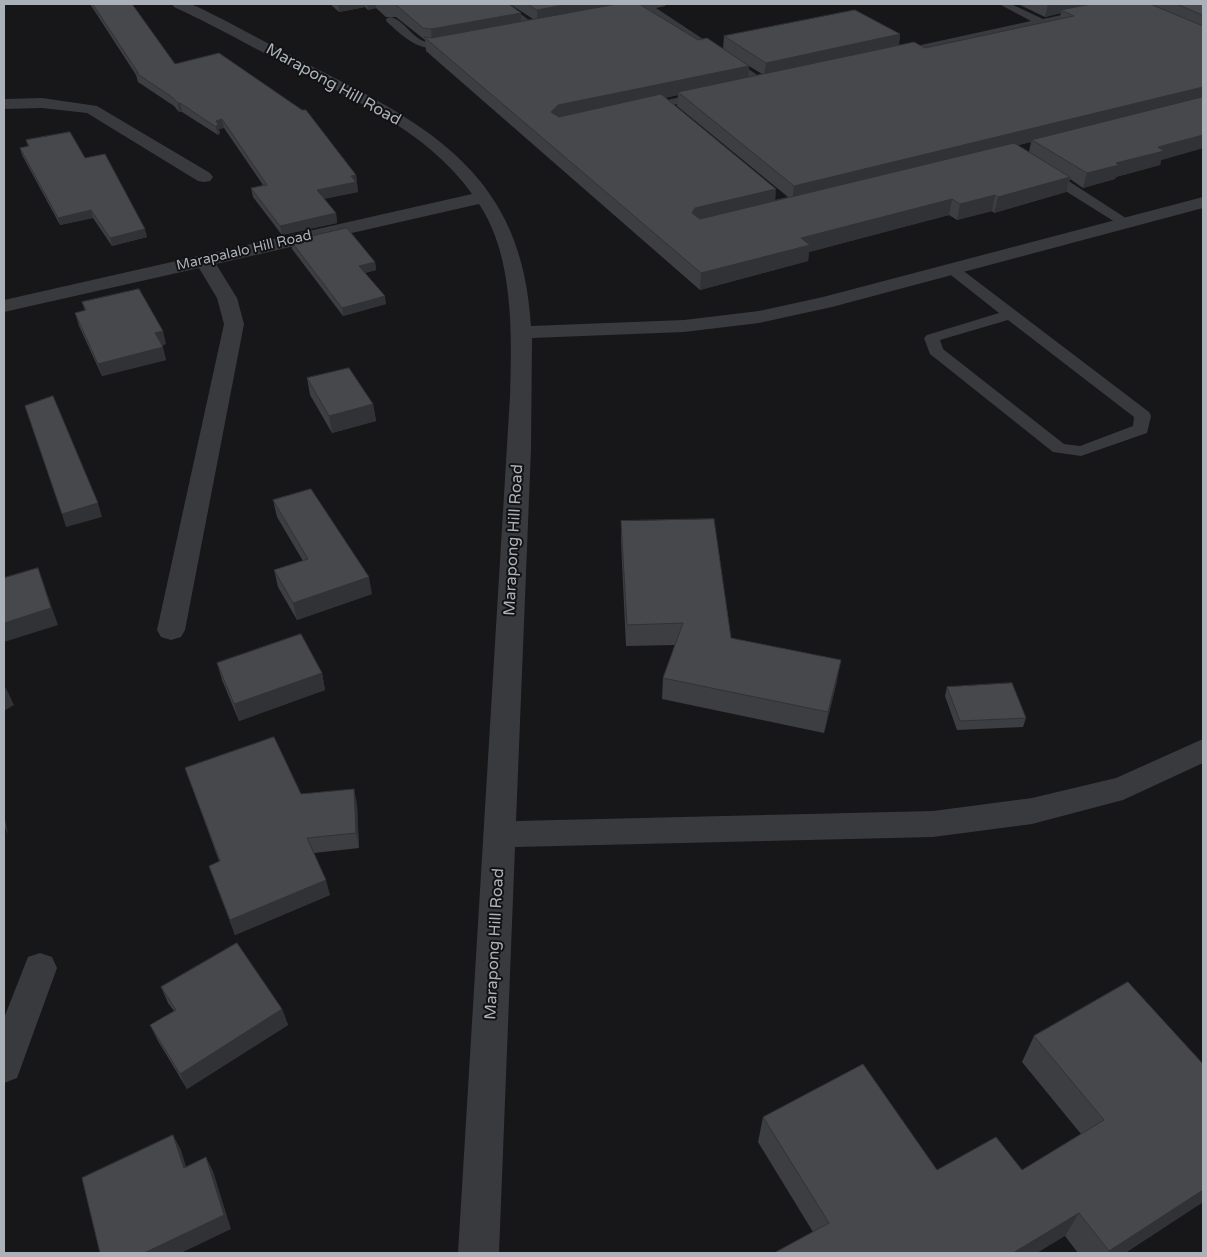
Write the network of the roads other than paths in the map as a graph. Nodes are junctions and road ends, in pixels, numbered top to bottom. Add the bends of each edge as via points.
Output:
1 (501, 4) edge
2 (661, 4) edge
3 (1004, 4) edge
4 (1126, 4) edge
5 (187, 5) edge
6 (645, 5) edge
7 (611, 14) edge
8 (391, 20) dead end
9 (1041, 22) junction
10 (516, 32) edge
11 (460, 42) edge
12 (887, 55) edge
13 (744, 86) edge
14 (717, 92) edge
15 (664, 103) junction
16 (4, 104) edge
17 (635, 109) edge
18 (678, 116) edge
19 (1030, 162) edge
20 (204, 177) dead end
21 (484, 197) junction
22 (1203, 202) edge
23 (1128, 224) junction
24 (204, 260) junction
25 (952, 270) junction
26 (4, 306) edge
27 (1010, 314) junction
28 (523, 332) junction
29 (171, 630) dead end
30 (1203, 750) edge
31 (501, 834) junction
32 (40, 968) dead end
33 (4, 1066) edge
34 (479, 1253) edge

1 - 10 lane via 540,27
2 - 6 lane
3 - 9 lane
4 - 9 lane
5 - 21 street, Marapong Hill Road via 388,112 437,146
6 - 7 lane
6 - 13 lane via 767,81
8 - 11 lane via 425,47
9 - 12 lane
14 - 15 lane
15 - 17 lane
15 - 18 lane
16 - 20 street via 42,103 91,109
19 - 23 lane
21 - 24 street, Marapalalo Hill Road
21 - 28 street, Marapong Hill Road via 505,238 518,288
22 - 23 street
23 - 25 street
24 - 26 street, Marapalalo Hill Road
24 - 29 street via 232,307 234,324
25 - 27 lane
25 - 28 street via 759,317 684,326
27 - 27 lane via 1143,416 1141,429 1081,451 1059,448 936,351 932,338
28 - 31 street, Marapong Hill Road
30 - 31 street via 1123,788 1032,811 933,824
31 - 34 street, Marapong Hill Road
32 - 33 street

